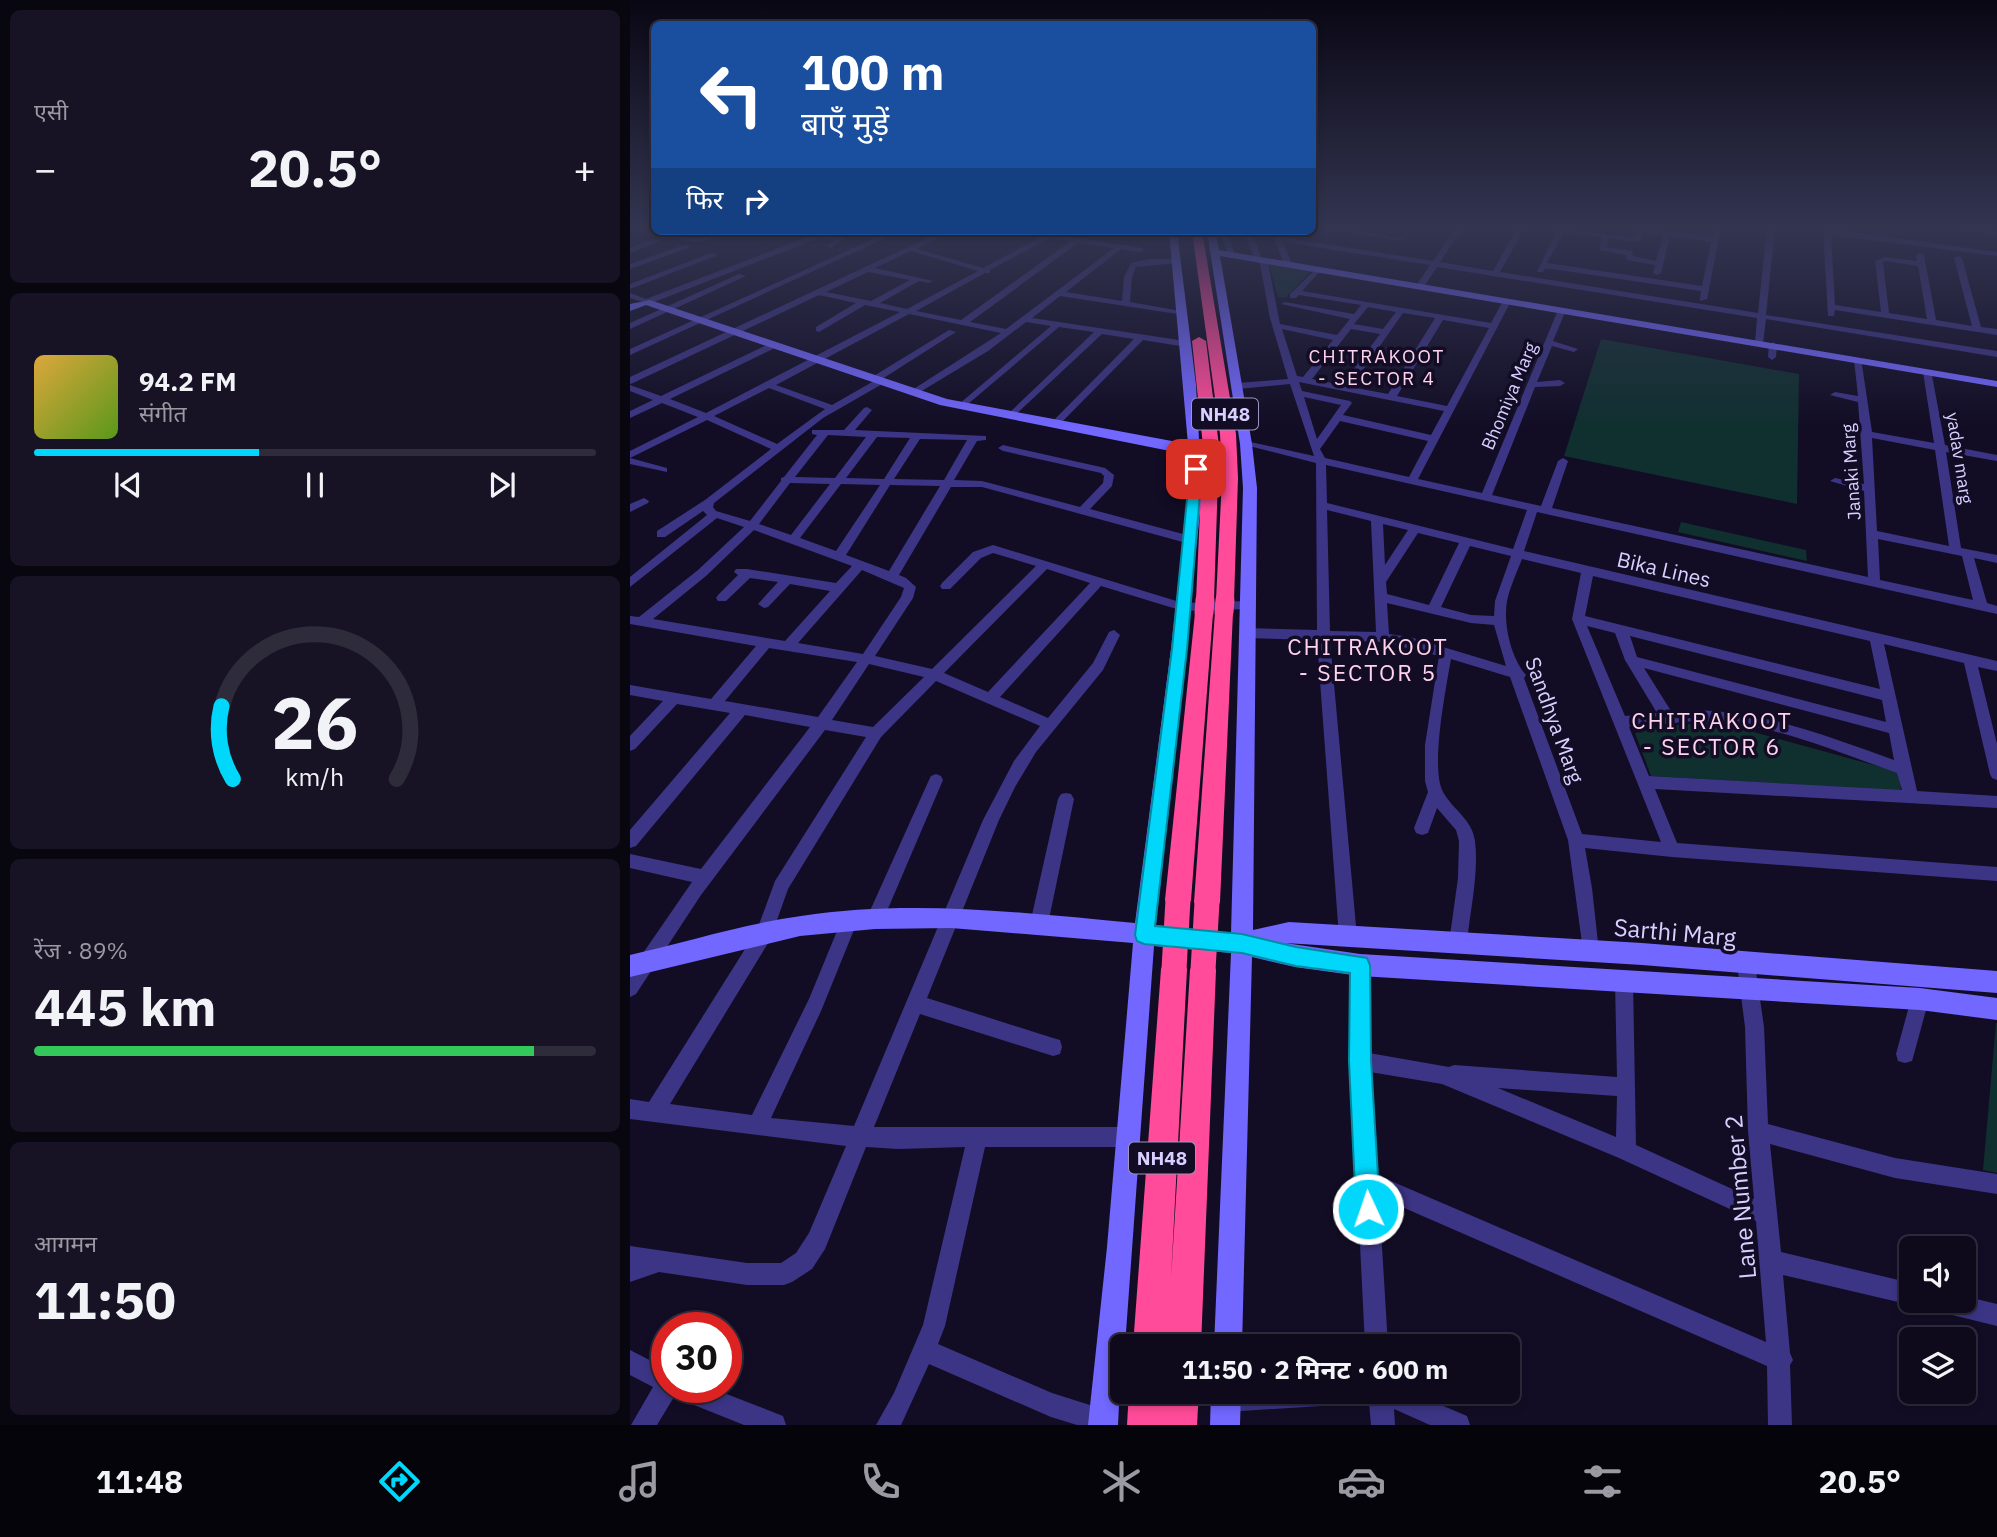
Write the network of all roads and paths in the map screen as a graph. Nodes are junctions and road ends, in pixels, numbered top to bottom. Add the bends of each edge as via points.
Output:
1 (666, 294) edge
2 (702, 294) edge
3 (756, 294) edge
4 (812, 294) edge
5 (828, 294) edge
6 (885, 294) edge
7 (942, 294) edge
8 (1002, 294) edge
9 (1056, 294) edge
10 (1066, 294) edge
11 (1126, 294) edge
12 (1180, 294) edge
13 (1187, 294) edge
14 (1207, 294) edge
15 (1221, 294) edge
16 (1270, 294) edge
17 (1294, 294) edge
18 (1311, 294) edge
19 (1469, 294) edge
20 (1621, 294) edge
21 (1704, 294) edge
22 (1764, 294) edge
23 (1830, 294) edge
24 (1883, 294) edge
25 (1927, 294) edge
26 (1968, 294) edge
27 (630, 295) edge
28 (1507, 301) junction
29 (646, 302) junction
30 (867, 303) junction
31 (1285, 304) junction
32 (1366, 304) junction
33 (1126, 305) junction
34 (1701, 307) junction
35 (1830, 307) junction
36 (630, 309) edge
37 (669, 310) junction
38 (1401, 310) junction
39 (1562, 310) junction
40 (907, 312) junction
41 (1181, 313) junction
42 (1885, 315) junction
43 (1355, 317) junction
44 (1440, 317) junction
45 (1762, 317) junction
46 (1023, 319) junction
47 (701, 321) junction
48 (1276, 322) junction
49 (1932, 322) junction
50 (963, 323) junction
51 (1058, 324) junction
52 (630, 326) edge
53 (1348, 326) junction
54 (1494, 326) junction
55 (1831, 328) junction
56 (1977, 329) junction
57 (819, 330) dead end
58 (1101, 330) junction
59 (1007, 331) junction
60 (734, 332) junction
61 (952, 332) dead end
62 (1385, 332) junction
63 (1997, 332) edge
64 (1141, 337) junction
65 (1338, 338) junction
66 (1759, 343) junction
67 (1186, 344) junction
68 (1549, 344) junction
69 (774, 345) junction
70 (1574, 349) dead end
71 (630, 352) edge
72 (1997, 354) edge
73 (818, 360) junction
74 (1858, 360) junction
75 (1539, 364) junction
76 (1928, 372) junction
77 (1294, 379) junction
78 (878, 380) junction
79 (1306, 380) junction
80 (630, 381) edge
81 (1997, 384) edge
82 (1530, 385) junction
83 (768, 386) junction
84 (1237, 386) junction
85 (630, 388) edge
86 (1345, 388) junction
87 (915, 392) junction
88 (1297, 393) junction
89 (1835, 395) dead end
90 (1391, 397) junction
91 (662, 399) junction
92 (1862, 400) junction
93 (962, 406) junction
94 (832, 408) junction
95 (867, 410) dead end
96 (1449, 410) junction
97 (630, 415) edge
98 (1010, 416) junction
99 (708, 417) junction
100 (1337, 417) junction
101 (913, 422) dead end
102 (1055, 424) junction
103 (797, 432) junction
104 (825, 432) junction
105 (847, 433) junction
106 (1867, 434) junction
107 (873, 435) junction
108 (904, 436) junction
109 (917, 436) junction
110 (1434, 439) junction
111 (1246, 444) junction
112 (1003, 447) dead end
113 (777, 448) junction
114 (1942, 448) junction
115 (1195, 449) junction
116 (1318, 454) junction
117 (630, 455) edge
118 (1997, 458) edge
119 (630, 461) edge
120 (1563, 461) dead end
121 (663, 470) dead end
122 (1413, 479) junction
123 (785, 480) junction
124 (1835, 481) dead end
125 (837, 482) junction
126 (886, 484) junction
127 (948, 485) junction
128 (1870, 489) junction
129 (1486, 495) junction
130 (643, 501) dead end
131 (1324, 506) junction
132 (1540, 507) junction
133 (712, 508) junction
134 (630, 509) edge
135 (1083, 510) junction
136 (1377, 519) junction
137 (753, 524) junction
138 (1415, 528) junction
139 (661, 534) dead end
140 (1873, 534) junction
141 (794, 538) junction
142 (1190, 540) junction
143 (1466, 541) junction
144 (1962, 552) junction
145 (1517, 553) junction
146 (839, 556) junction
147 (1997, 559) edge
148 (860, 564) junction
149 (1044, 565) junction
150 (1588, 571) junction
151 (892, 577) junction
152 (787, 580) junction
153 (1380, 582) junction
154 (630, 583) edge
155 (1097, 583) junction
156 (1874, 583) junction
157 (946, 586) dead end
158 (839, 587) junction
159 (1380, 597) junction
160 (722, 598) dead end
161 (764, 604) dead end
162 (1247, 605) junction
163 (1208, 606) junction
164 (1981, 606) junction
165 (1433, 610) junction
166 (1997, 610) edge
167 (1578, 619) junction
168 (636, 621) edge
169 (1500, 621) junction
170 (1621, 631) junction
171 (1246, 633) junction
172 (1114, 635) dead end
173 (1324, 635) junction
174 (1383, 637) junction
175 (1876, 639) junction
176 (766, 643) junction
177 (787, 647) junction
178 (1446, 653) junction
179 (866, 658) junction
180 (1632, 660) junction
181 (1970, 660) junction
182 (1997, 666) edge
183 (933, 674) junction
184 (1518, 676) junction
185 (630, 690) edge
186 (675, 697) junction
187 (1891, 697) junction
188 (989, 700) junction
189 (715, 704) junction
190 (742, 709) junction
191 (1667, 718) junction
192 (1622, 722) junction
193 (822, 723) junction
194 (1051, 724) junction
195 (1897, 730) junction
196 (876, 733) junction
197 (630, 745) edge
198 (1903, 769) junction
199 (1997, 774) edge
200 (936, 780) dead end
201 (1647, 782) junction
202 (1435, 793) junction
203 (1912, 797) junction
204 (1066, 799) dead end
205 (1997, 802) edge
206 (1422, 828) dead end
207 (1576, 840) junction
208 (630, 841) edge
209 (1672, 850) junction
210 (630, 861) edge
211 (1997, 874) edge
212 (705, 877) junction
213 (951, 918) junction
214 (875, 919) junction
215 (850, 920) junction
216 (1039, 924) junction
217 (764, 934) junction
218 (1144, 935) junction
219 (1348, 937) junction
220 (1458, 943) junction
221 (1242, 944) junction
222 (1590, 952) junction
223 (1746, 964) junction
224 (634, 965) edge
225 (1360, 965) junction
226 (1188, 970) junction
227 (1624, 981) junction
228 (1997, 982) edge
229 (630, 988) edge
230 (1752, 988) junction
231 (1920, 999) junction
232 (915, 1003) junction
233 (1997, 1009) edge
234 (1053, 1047) dead end
235 (1905, 1054) dead end
236 (1360, 1061) junction
237 (1442, 1074) junction
238 (1627, 1087) junction
239 (630, 1109) edge
240 (654, 1112) junction
241 (757, 1126) junction
242 (1758, 1131) junction
243 (861, 1137) junction
244 (977, 1137) junction
245 (1129, 1137) junction
246 (1626, 1152) junction
247 (1366, 1181) junction
248 (1997, 1184) edge
249 (1766, 1216) junction
250 (1772, 1261) junction
251 (631, 1268) edge
252 (1899, 1291) edge
253 (1976, 1310) edge
254 (1997, 1315) edge
255 (1151, 1334) edge
256 (1184, 1334) edge
257 (1228, 1334) edge
258 (1376, 1334) edge
259 (924, 1350) junction
260 (1781, 1360) junction
261 (630, 1362) edge
262 (651, 1374) edge
263 (656, 1403) edge
264 (719, 1403) edge
265 (1146, 1404) edge
266 (1181, 1404) edge
267 (1381, 1404) edge
268 (1410, 1404) edge
269 (1103, 1423) edge
270 (643, 1425) edge
271 (774, 1425) edge
272 (888, 1425) edge
273 (1145, 1425) edge
274 (1180, 1425) edge
275 (1383, 1425) edge
276 (1458, 1425) edge
277 (1780, 1425) edge

1 - 29 street
2 - 37 street
3 - 47 street
4 - 60 street
5 - 30 street
6 - 30 street
7 - 40 street
8 - 50 street
9 - 46 street
10 - 33 street
11 - 33 street
12 - 41 street
13 - 163 highway, NH48 via 1211,446
14 - 163 highway, NH48 via 1228,434 1230,478
15 - 84 street
16 - 48 street
17 - 31 street
18 - 32 street
19 - 28 street
20 - 34 street
21 - 34 street
22 - 45 street
23 - 35 street
24 - 42 street
25 - 49 street
26 - 56 street
27 - 29 street
28 - 39 street
28 - 54 street
29 - 36 street
29 - 37 street
30 - 40 street
30 - 57 street
31 - 43 street
31 - 48 street
32 - 38 street
32 - 43 street
33 - 41 street
34 - 45 street
35 - 42 street
35 - 55 street
37 - 47 street
37 - 52 street
38 - 44 street
38 - 62 street
39 - 66 street via 1641,328
39 - 68 street, Bhomiya Marg
40 - 50 street
40 - 73 street
41 - 67 street
42 - 49 street
43 - 53 street
44 - 54 street
44 - 90 street
45 - 55 street
45 - 66 street
46 - 51 street
46 - 59 street
47 - 60 street
47 - 71 street
48 - 65 street
48 - 77 street
49 - 56 street
50 - 59 street
51 - 58 street
51 - 93 street
53 - 62 street
53 - 65 street
54 - 96 street
55 - 72 street
56 - 63 street
58 - 64 street
58 - 98 street
59 - 87 street
60 - 69 street
60 - 80 street
61 - 78 street
62 - 86 street
64 - 67 street
64 - 102 street
65 - 79 street
66 - 74 street via 1772,351
67 - 115 street
68 - 70 street
68 - 75 street, Bhomiya Marg
69 - 73 street
69 - 91 street
73 - 78 street
73 - 83 street
74 - 76 street
74 - 92 street, Janaki Marg
75 - 82 street, Bhomiya Marg
75 - 82 street via 1561,380
76 - 81 street
76 - 114 street, yadav marg
77 - 79 street
77 - 84 street
77 - 88 street
78 - 87 street
78 - 94 street
79 - 86 street
82 - 129 street, Bhomiya Marg
83 - 94 street
83 - 99 street
84 - 111 street
85 - 91 street
86 - 90 street
87 - 93 street
88 - 100 street via 1347,403
88 - 116 street
89 - 92 street
90 - 96 street
91 - 97 street
91 - 99 street
92 - 106 street, Janaki Marg
93 - 98 street
94 - 103 street
95 - 105 street
96 - 110 street
98 - 102 street
99 - 113 street
99 - 117 street
100 - 110 street
100 - 116 street
101 - 108 street
102 - 115 street
103 - 104 street
103 - 113 street
104 - 105 street
104 - 123 street
105 - 107 street
106 - 114 street
106 - 128 street, Janaki Marg
107 - 108 street
107 - 125 street
108 - 109 street
109 - 126 street
109 - 127 street via 978,438
110 - 122 street
111 - 116 street
111 - 162 street via 1250,488
112 - 135 street via 1104,471 1109,475 1108,484
113 - 133 street
114 - 118 street
114 - 144 street, yadav marg
115 - 142 street
116 - 122 street
116 - 131 street
119 - 121 street
120 - 132 street, Sandhya Marg
122 - 129 street
123 - 125 street
123 - 137 street
124 - 128 street
125 - 126 street
125 - 141 street
126 - 127 street
126 - 146 street
127 - 135 street via 982,484
127 - 151 street
128 - 140 street, Janaki Marg
129 - 132 street
130 - 134 street
131 - 136 street, Bika Lines
131 - 173 street
132 - 145 street, Sandhya Marg
132 - 156 street
133 - 137 street
133 - 139 street
133 - 154 street
135 - 142 street
136 - 138 street, Bika Lines
136 - 153 street
137 - 141 street
137 - 168 street via 702,573
138 - 143 street, Bika Lines
138 - 153 street
140 - 144 street
140 - 156 street, Janaki Marg
141 - 146 street
142 - 163 street
143 - 145 street, Bika Lines
143 - 165 street
144 - 147 street
144 - 164 street, yadav marg
145 - 150 street, Bika Lines
145 - 169 street, Sandhya Marg via 1501,601
146 - 148 street
148 - 151 street
148 - 158 street
149 - 155 street
149 - 157 street via 993,549
149 - 183 street
150 - 167 street
150 - 175 street, Bika Lines
151 - 179 street via 910,587 907,598
152 - 158 street
152 - 160 street via 743,573
152 - 161 street
153 - 159 street
155 - 163 street
155 - 188 street
156 - 164 street
158 - 177 street
159 - 165 street
159 - 174 street
162 - 163 street
162 - 171 street
163 - 218 street
163 - 226 highway, NH48, bridge via 1178,900
163 - 226 highway, NH48, bridge via 1207,902
164 - 166 street
165 - 169 street
167 - 170 street
167 - 192 street
168 - 176 street
169 - 184 street, Sandhya Marg
170 - 180 street
170 - 187 street
171 - 173 street
171 - 221 street
172 - 194 street via 1095,672
173 - 174 street
173 - 219 street
174 - 178 street
175 - 181 street, Bika Lines
175 - 187 street
176 - 177 street
176 - 189 street
177 - 179 street
178 - 184 street
178 - 202 street via 1433,751
179 - 183 street
179 - 193 street
180 - 191 street
180 - 195 street
181 - 182 street, Bika Lines
181 - 199 street
183 - 188 street
183 - 196 street
184 - 207 street, Sandhya Marg
185 - 186 street
186 - 189 street
186 - 197 street
187 - 195 street
188 - 194 street
189 - 190 street
190 - 193 street
190 - 208 street
191 - 192 street
191 - 198 street via 1739,717
192 - 201 street
193 - 196 street
193 - 212 street
194 - 213 street via 1009,784
195 - 198 street
196 - 217 street via 780,886
198 - 203 street
200 - 214 street
201 - 203 street
201 - 209 street
202 - 206 street
202 - 220 street via 1464,825 1467,842
203 - 205 street
204 - 216 street
207 - 209 street
207 - 222 street, Sandhya Marg
209 - 211 street
210 - 212 street
212 - 224 street
213 - 214 street
213 - 216 street
213 - 232 street
214 - 215 street
215 - 217 street
215 - 241 street
216 - 218 street
217 - 224 street
217 - 240 street
218 - 221 street
218 - 245 street
219 - 220 street, Sarthi Marg
219 - 221 street, Sarthi Marg via 1289,932
220 - 222 street, Sarthi Marg
221 - 225 street
221 - 257 street
222 - 223 street, Sarthi Marg
223 - 228 street, Sarthi Marg
223 - 230 street, Lane Number 2
224 - 229 street
225 - 227 street
225 - 236 street
226 - 255 highway, NH48
226 - 256 highway, NH48
227 - 230 street
227 - 238 street
230 - 231 street
230 - 242 street, Lane Number 2
231 - 233 street
231 - 235 street
232 - 234 street
232 - 243 street
236 - 237 street
236 - 247 street
237 - 238 street
237 - 246 street
238 - 246 street
239 - 240 street
240 - 241 street
241 - 243 street
242 - 248 street via 1895,1168
242 - 249 street, Lane Number 2
243 - 244 street
243 - 251 street via 817,1241 804,1261 784,1274 747,1274 659,1261
244 - 245 street
244 - 259 street via 934,1326
245 - 269 street
246 - 249 street
247 - 258 street
247 - 260 street
249 - 250 street, Lane Number 2
250 - 252 street
250 - 260 street, Lane Number 2
253 - 254 street
259 - 269 street
259 - 272 street
260 - 277 street, Lane Number 2
261 - 262 street
263 - 270 street
264 - 271 street
265 - 273 highway
266 - 274 highway
267 - 275 street
268 - 276 street

